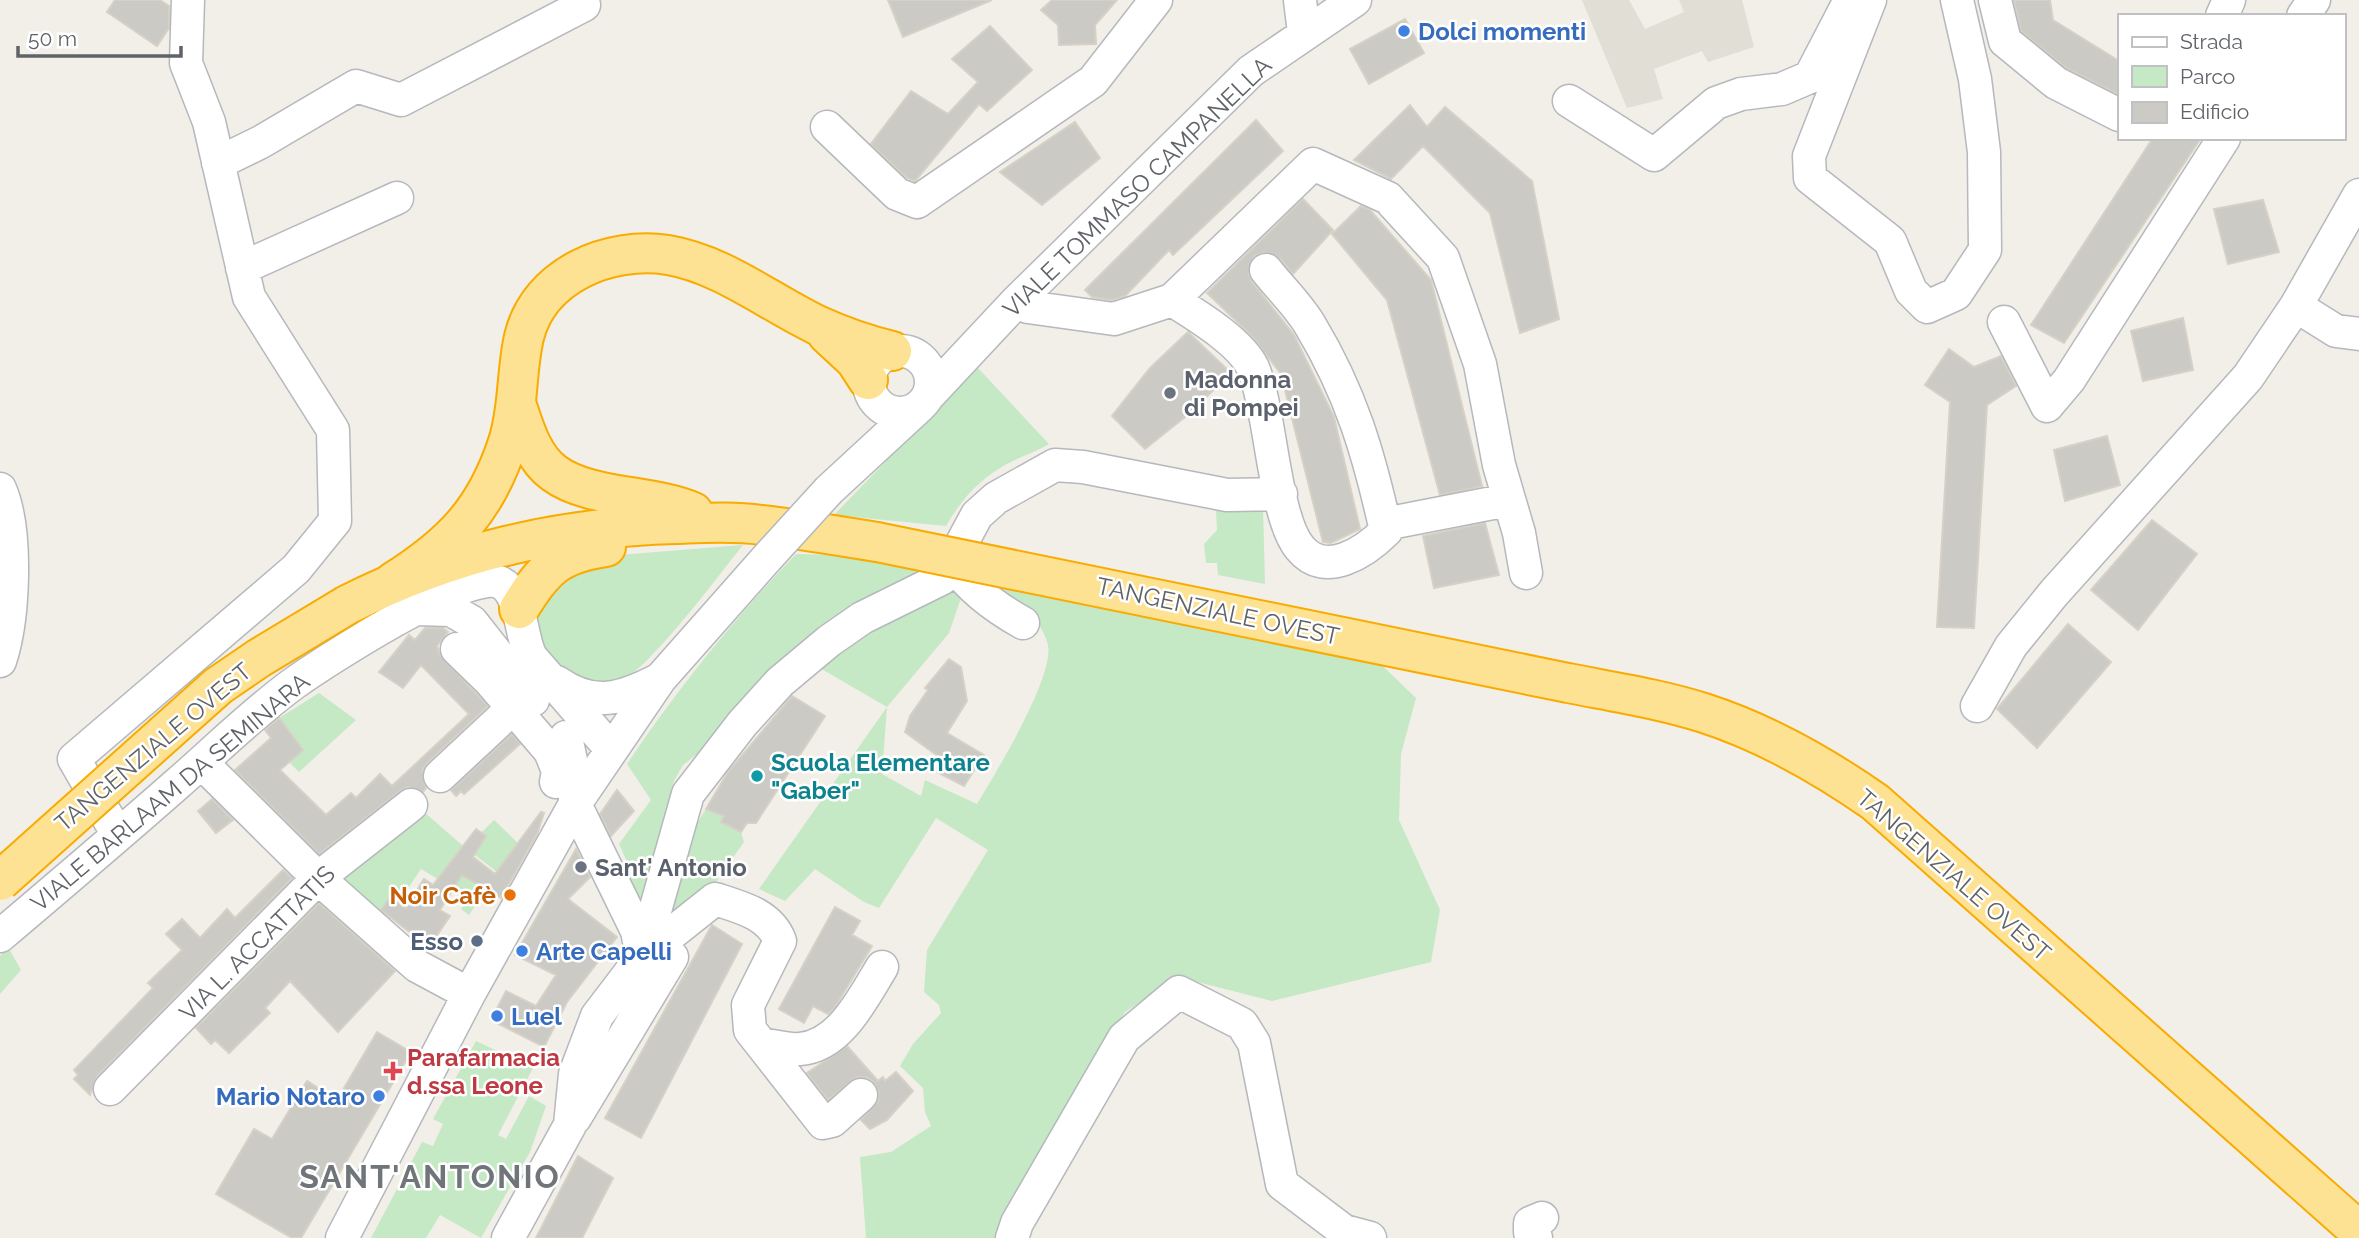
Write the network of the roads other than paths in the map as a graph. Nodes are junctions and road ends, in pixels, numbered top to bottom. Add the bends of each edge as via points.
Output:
1 (188, 0) edge
2 (1156, 0) edge
3 (1300, 0) edge
4 (1355, 0) edge
5 (1850, 0) edge
6 (1870, 0) edge
7 (1956, 0) edge
8 (1995, 0) edge
9 (584, 5) dead end
10 (1304, 33) junction
11 (1569, 102) dead end
12 (2118, 114) edge
13 (827, 127) dead end
14 (2223, 140) edge
15 (218, 163) junction
16 (2359, 195) edge
17 (397, 198) dead end
18 (242, 268) junction
19 (1266, 270) dead end
20 (1172, 300) junction
21 (1016, 302) junction
22 (2297, 306) junction
23 (2004, 322) dead end
24 (818, 325) junction
25 (990, 330) junction
26 (2359, 334) edge
27 (902, 352) junction
28 (868, 385) junction
29 (515, 401) junction
30 (925, 401) junction
31 (0, 489) edge
32 (829, 490) junction
33 (1281, 494) junction
34 (1508, 500) junction
35 (718, 523) junction
36 (1385, 524) junction
37 (953, 564) junction
38 (1526, 573) dead end
39 (405, 596) junction
40 (519, 609) junction
41 (1023, 623) dead end
42 (467, 638) junction
43 (0, 661) edge
44 (542, 671) junction
45 (660, 680) junction
46 (1978, 706) dead end
47 (513, 708) junction
48 (566, 737) junction
49 (604, 760) junction
50 (213, 774) dead end
51 (440, 776) dead end
52 (575, 804) junction
53 (411, 805) dead end
54 (118, 835) junction
55 (318, 878) junction
56 (534, 878) junction
57 (0, 881) edge
58 (0, 936) edge
59 (657, 957) junction
60 (882, 967) dead end
61 (470, 994) junction
62 (761, 1044) junction
63 (110, 1089) dead end
64 (861, 1096) dead end
65 (2359, 1231) edge
66 (342, 1238) edge
67 (508, 1238) edge
68 (1012, 1238) edge
69 (1370, 1238) edge

1 - 15 street via 186,63 209,122
2 - 13 street via 1093,81 917,202 897,194
3 - 10 street
4 - 10 street, VIALE TOMMASO CAMPANELLA
5 - 11 street via 1810,77 1782,89 1741,94 1716,103 1654,155
6 - 7 street via 1809,156 1810,178 1890,241 1911,290 1927,307 1956,294 1985,250 1984,152 1975,79
8 - 12 street via 2005,41 2056,83
9 - 15 street via 401,100 356,86
10 - 21 street, VIALE TOMMASO CAMPANELLA via 1251,71
14 - 23 street via 2069,380 2047,406
15 - 18 street
16 - 22 street
17 - 18 street
18 - 54 street via 249,297 333,430 335,521 296,569 74,759
19 - 36 street via 1309,322 1351,402
20 - 21 street via 1114,319
20 - 33 street via 1215,327 1252,367
20 - 34 street via 1313,164 1388,198 1443,258 1480,364
21 - 25 street, VIALE TOMMASO CAMPANELLA
22 - 26 street via 2336,331
22 - 46 street via 2248,377 2011,646
24 - 27 highway
24 - 28 highway via 855,360
24 - 29 highway via 729,278 669,256 645,254 593,263 565,275 531,319 520,357
25 - 27 street, VIALE TOMMASO CAMPANELLA via 948,350
25 - 30 street, VIALE TOMMASO CAMPANELLA
27 - 28 street via 876,362
27 - 30 street via 920,358 930,375
28 - 30 street via 881,408 891,413 912,411
28 - 32 street, VIALE TOMMASO CAMPANELLA via 867,422 851,458
29 - 35 highway via 533,448 553,473 595,488 674,503
29 - 39 highway via 509,440 479,508
30 - 32 street, VIALE TOMMASO CAMPANELLA
31 - 43 street via 8,507 12,556
32 - 45 street, VIALE TOMMASO CAMPANELLA, bridge
33 - 36 street via 1299,548 1317,562 1336,562 1367,551 1387,531
33 - 37 street via 1227,495 1055,465 996,498 976,515
34 - 36 street
34 - 38 street
35 - 39 highway, TANGENZIALE OVEST via 626,526 547,536 463,556
35 - 40 highway via 650,543 579,551 564,557 551,565
35 - 65 highway, TANGENZIALE OVEST, bridge via 760,524 877,542 1703,713 1797,754 1904,824
37 - 41 street via 999,610
37 - 59 street via 943,578 887,604 829,641 780,682 688,794
39 - 40 street, VIALE BARLAAM DA SEMINARA via 439,597 491,580 507,586
39 - 42 street via 451,610
39 - 54 street, VIALE BARLAAM DA SEMINARA via 363,639 293,685
39 - 57 highway, TANGENZIALE OVEST, bridge via 347,605 259,657 218,687
40 - 42 street via 501,628
40 - 44 street via 523,641
42 - 47 street
42 - 48 street via 523,689
44 - 45 street via 575,694 592,698 636,692
44 - 49 street
45 - 49 street, VIALE TOMMASO CAMPANELLA
47 - 51 street
47 - 56 street via 550,751 558,771 554,812
48 - 49 street
48 - 52 street
49 - 52 street, VIALE TOMMASO CAMPANELLA
50 - 55 street
52 - 56 street, VIALE TOMMASO CAMPANELLA
52 - 59 street via 637,931
53 - 55 street, VIA L. ACCATTATIS
54 - 58 street, VIALE BARLAAM DA SEMINARA
55 - 61 street via 417,966
55 - 63 street, VIA L. ACCATTATIS
56 - 61 street, VIALE TOMMASO CAMPANELLA
59 - 62 street via 715,899 748,909 775,927 779,941 748,1005 750,1030
59 - 67 street via 597,1016 575,1074 570,1125
60 - 62 street via 834,1035 801,1049
61 - 66 street, VIALE TOMMASO CAMPANELLA
62 - 64 street via 823,1123 832,1121
68 - 69 street via 1124,1038 1180,992 1242,1024 1254,1043 1282,1184 1344,1231

